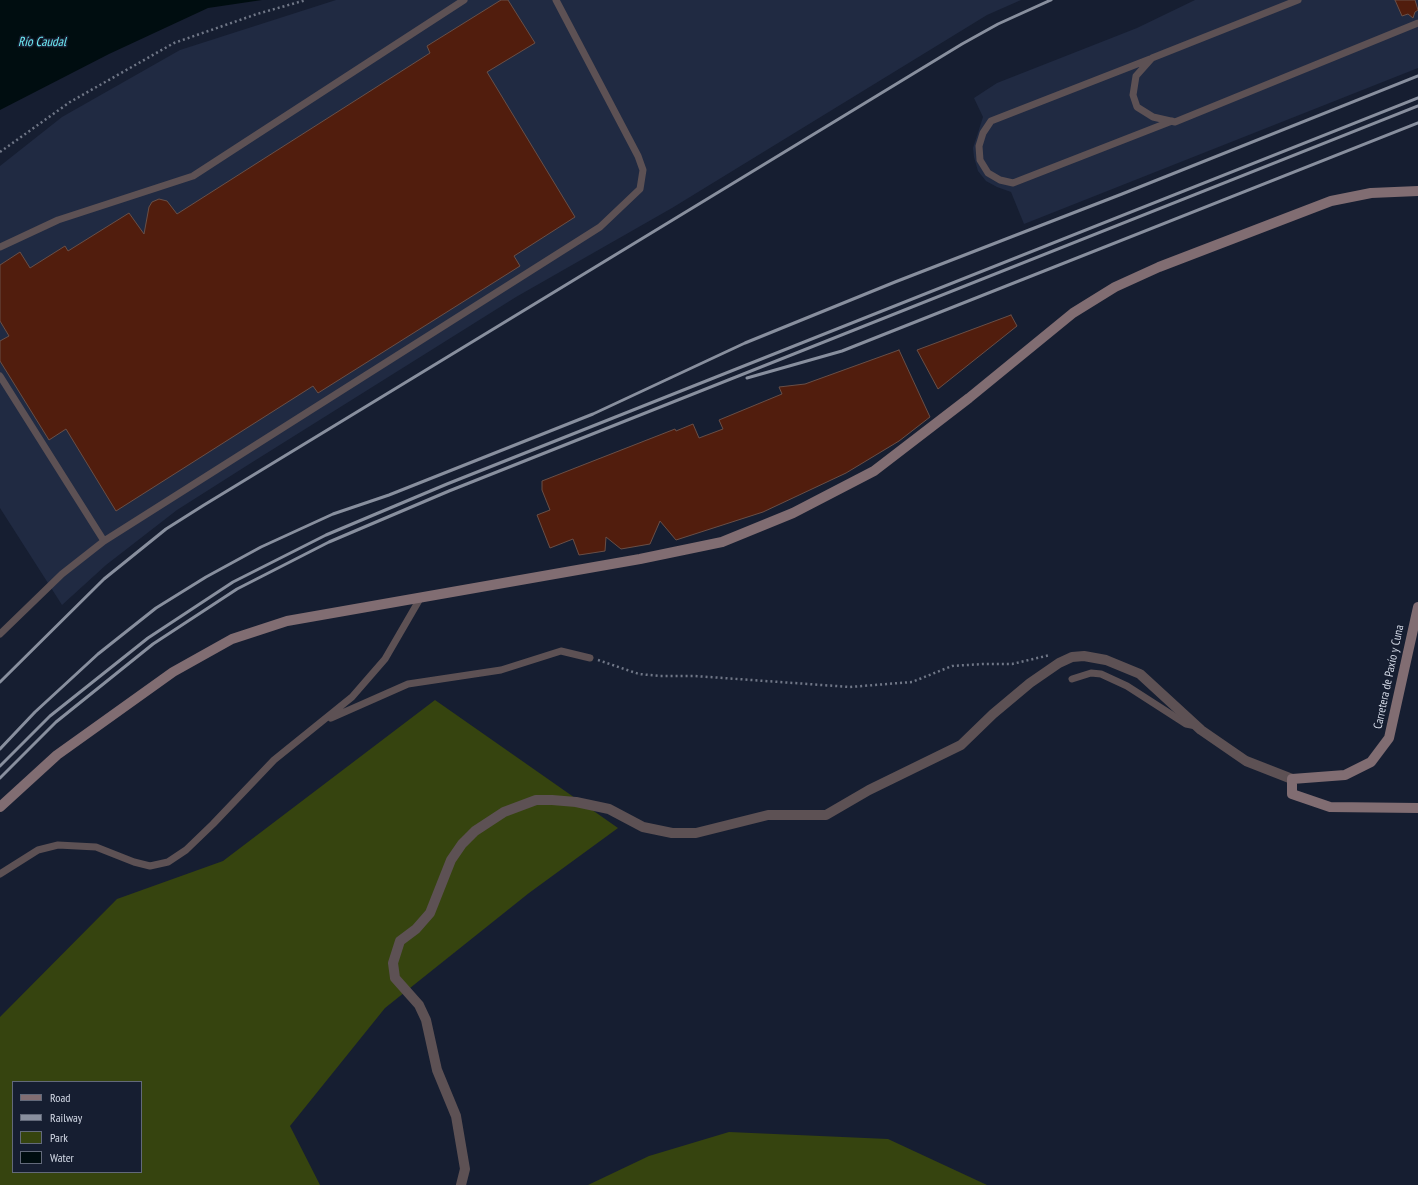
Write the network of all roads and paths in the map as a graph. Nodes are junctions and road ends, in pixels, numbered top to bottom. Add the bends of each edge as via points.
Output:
1 (306, 0) edge
2 (464, 0) edge
3 (556, 0) edge
4 (1298, 0) edge
5 (1418, 23) edge
6 (1152, 58) junction
7 (1172, 121) junction
8 (0, 152) edge
9 (1418, 191) edge
10 (0, 247) edge
11 (0, 376) edge
12 (104, 541) junction
13 (421, 597) junction
14 (1418, 607) edge
15 (0, 634) edge
16 (1057, 653) dead end
17 (590, 658) joint
18 (1072, 680) dead end
19 (322, 722) junction
20 (1196, 726) junction
21 (1292, 779) junction
22 (0, 807) edge
23 (1418, 808) edge
24 (0, 874) edge
25 (461, 1185) edge

1 - 8 path via 174,43 70,102
2 - 10 lane via 193,176 58,220
3 - 12 lane via 638,156 643,170 640,189 600,227
4 - 6 lane
5 - 7 lane via 1175,122
6 - 7 lane via 1136,76 1133,95 1137,107 1153,117
6 - 7 lane via 991,121 983,133 979,146 980,160 988,173 1000,180 1013,183
9 - 13 street via 1372,193 1331,201 1115,287 1073,313 874,471 793,513 722,542
11 - 12 lane
12 - 15 lane via 62,574
13 - 19 lane via 385,659 352,697
13 - 22 street via 287,622 232,639 173,672 56,755
14 - 21 street, Carretera de Paxío y Cuna via 1389,738 1371,762 1345,775
16 - 17 path via 1012,664 952,666 912,682 850,686 639,674
17 - 19 lane via 561,651 501,670 408,684
18 - 20 lane via 1091,673 1102,674 1127,686 1186,724
19 - 24 lane via 274,760 186,850 168,862 150,866 96,847 58,845 38,850
20 - 21 street via 1246,761
20 - 25 street via 1140,674 1106,660 1084,656 1072,657 1030,684 993,714 961,745 870,790 826,816 768,815 696,833 672,833 643,827 609,809 576,802 536,800 504,812 475,831 462,844 451,860 430,913 416,929 400,941 393,963 396,978 419,1005 426,1020 437,1070 456,1116 465,1169
21 - 23 street via 1292,794 1330,807

